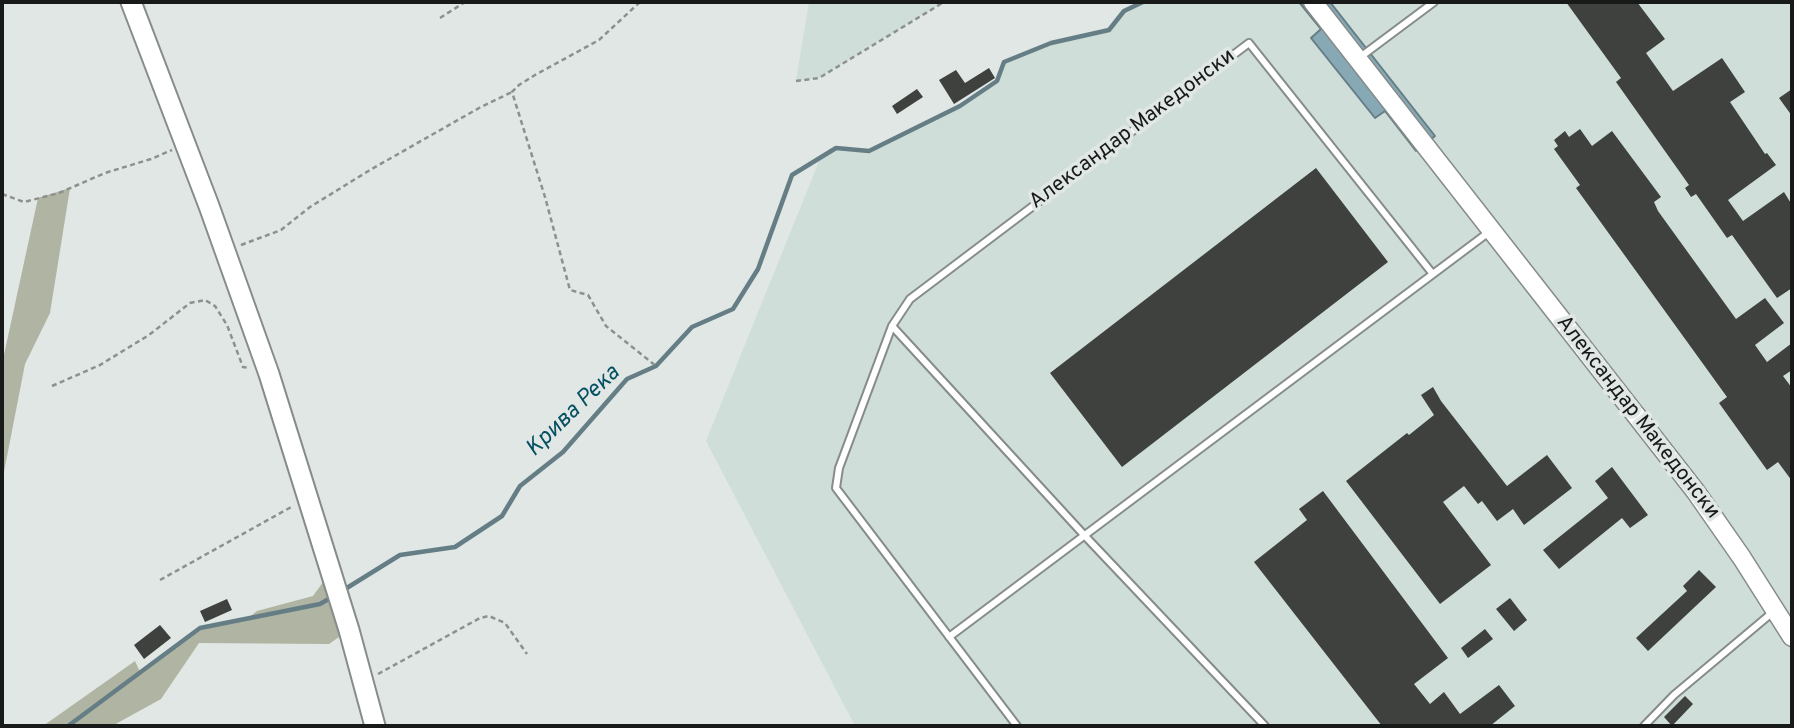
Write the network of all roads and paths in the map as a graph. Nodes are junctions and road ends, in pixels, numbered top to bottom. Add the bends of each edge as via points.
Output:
1 (131, 2) edge
2 (465, 2) edge
3 (640, 2) edge
4 (944, 2) edge
5 (1313, 2) edge
6 (1434, 2) edge
7 (440, 18) dead end
8 (1357, 59) junction
9 (796, 81) dead end
10 (512, 92) junction
11 (185, 145) junction
12 (2, 194) edge
13 (1490, 231) junction
14 (225, 251) junction
15 (1432, 273) junction
16 (892, 326) junction
17 (656, 366) dead end
18 (269, 374) junction
19 (52, 386) dead end
20 (309, 498) junction
21 (1085, 536) junction
22 (160, 580) dead end
23 (1775, 611) junction
24 (1792, 636) edge
25 (949, 637) junction
26 (527, 654) dead end
27 (362, 679) junction
28 (375, 726) edge
29 (1017, 726) edge
30 (1265, 726) edge
31 (1643, 726) edge

1 - 11 main road
2 - 7 path
3 - 10 path via 599,40
4 - 9 path via 819,78
5 - 8 main road, Александар Македонски
6 - 8 lane
8 - 13 main road, Александар Македонски
10 - 14 path via 370,170 281,230
10 - 17 path via 570,290 588,295 607,326
11 - 12 path via 59,193 24,202
11 - 14 main road
13 - 15 lane
13 - 23 main road, Александар Македонски via 1696,492
14 - 18 main road
15 - 16 lane, Александар Македонски via 1248,43 910,299
15 - 21 lane
16 - 21 lane
16 - 25 lane, Александар Македонски via 839,468 836,488
18 - 19 path via 243,367 228,325 205,300 190,303 100,365
18 - 20 main road
20 - 22 path
20 - 27 main road
21 - 25 lane
21 - 30 lane
23 - 24 main road, Александар Македонски
23 - 31 lane
25 - 29 lane, Александар Македонски
26 - 27 path via 505,623 489,616
27 - 28 main road

